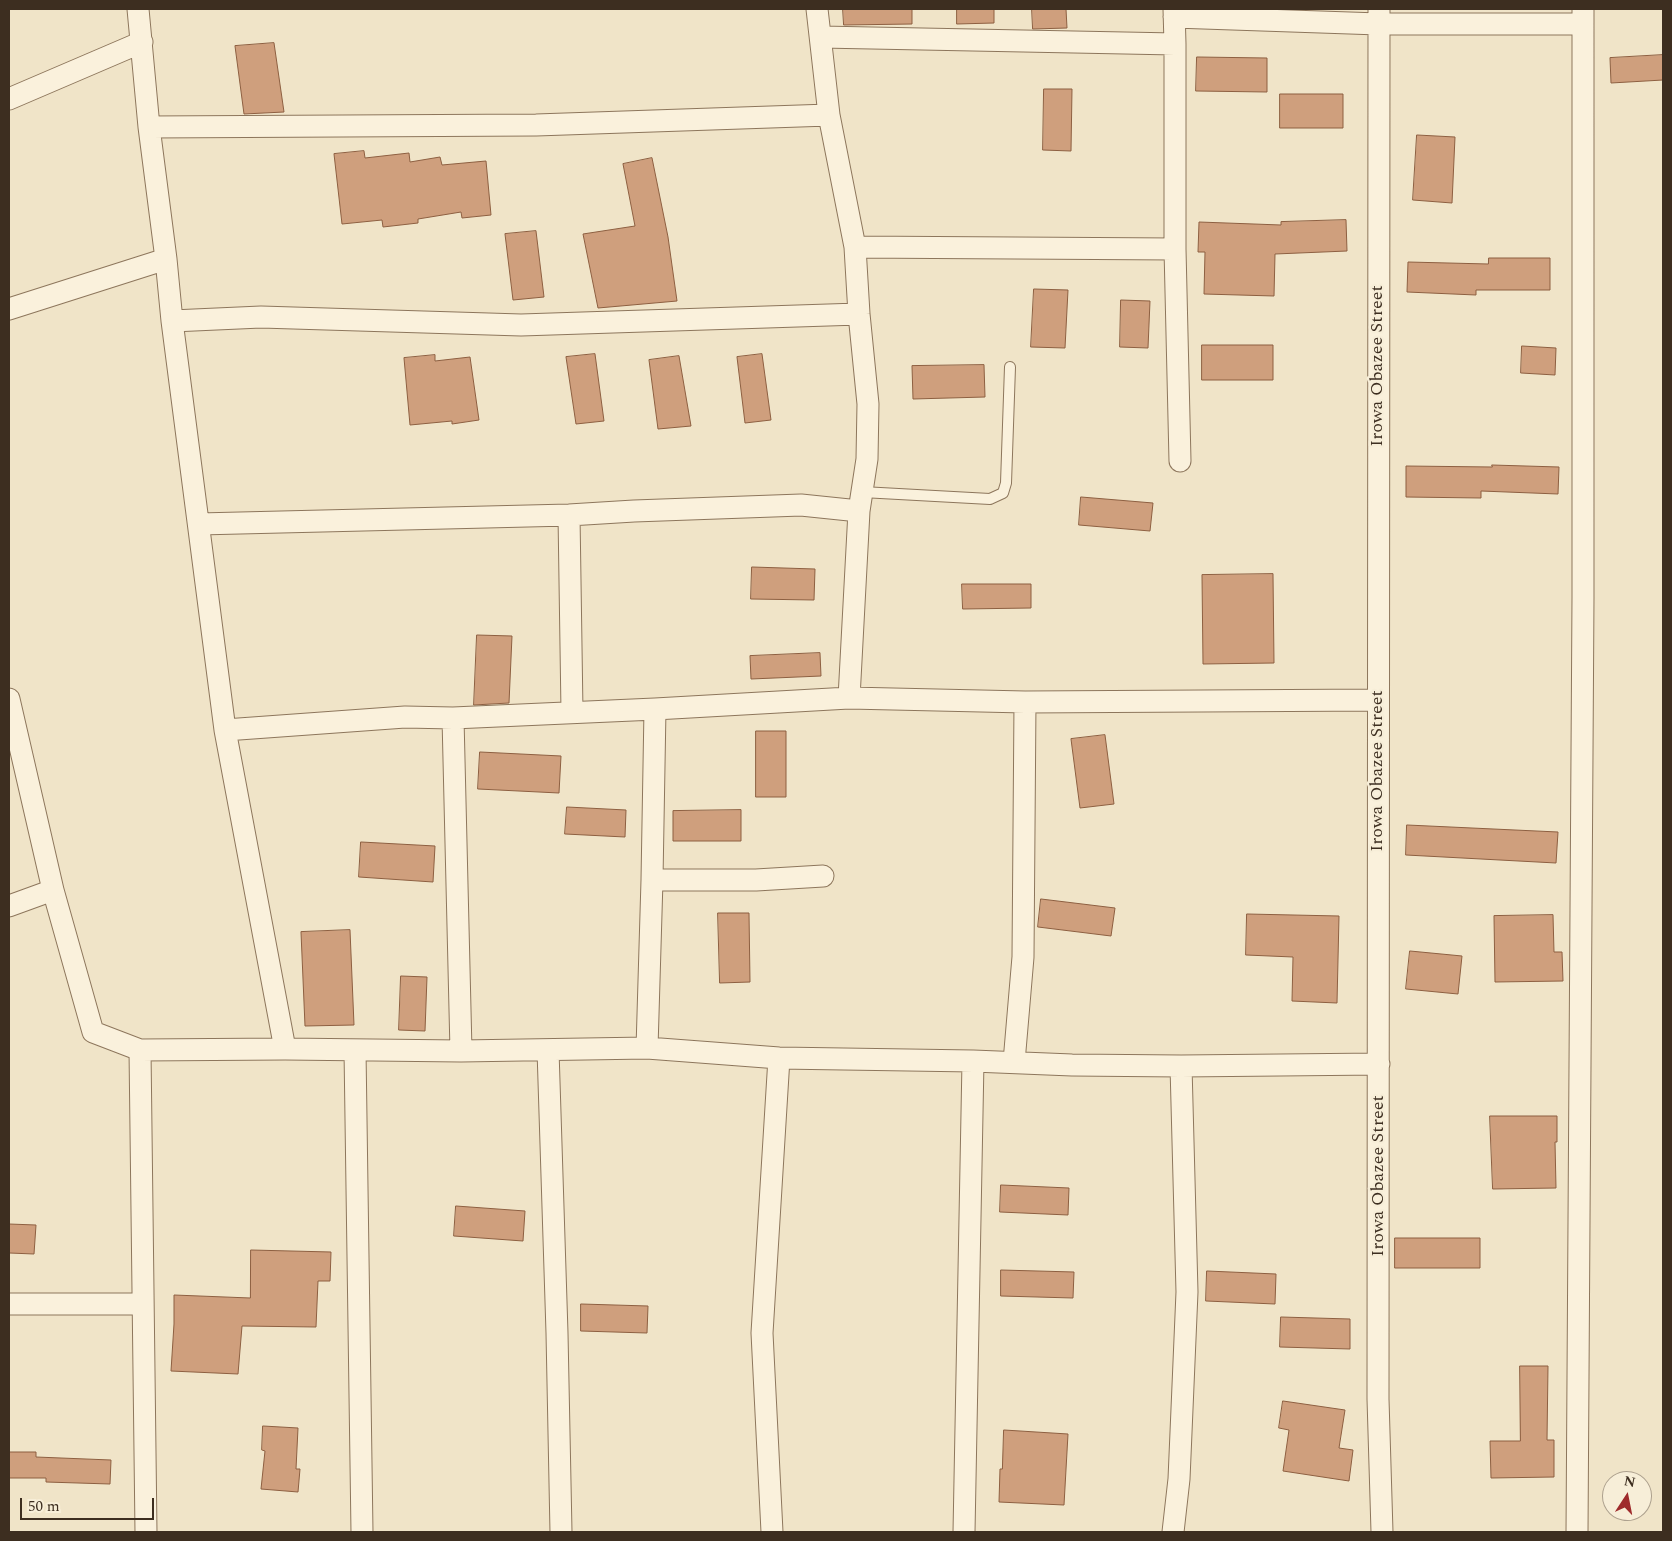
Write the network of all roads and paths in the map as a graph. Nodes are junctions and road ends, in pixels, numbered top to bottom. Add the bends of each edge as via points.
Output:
1 (138, 9) edge
2 (817, 9) edge
3 (1174, 13) edge
4 (1583, 16) edge
5 (1379, 17) edge
6 (821, 37) junction
7 (142, 42) junction
8 (1175, 44) junction
9 (9, 99) edge
10 (829, 115) junction
11 (149, 127) junction
12 (855, 247) junction
13 (1175, 250) junction
14 (166, 259) junction
15 (9, 309) edge
16 (859, 314) junction
17 (172, 322) junction
18 (1010, 367) dead end
19 (1180, 461) dead end
20 (861, 501) junction
21 (569, 516) junction
22 (199, 524) junction
23 (849, 698) junction
24 (9, 699) edge
25 (1378, 700) junction
26 (1025, 702) junction
27 (656, 709) junction
28 (572, 712) junction
29 (453, 718) junction
30 (225, 730) junction
31 (823, 876) dead end
32 (652, 880) junction
33 (53, 890) junction
34 (9, 906) edge
35 (647, 1048) junction
36 (285, 1049) junction
37 (140, 1050) junction
38 (355, 1050) junction
39 (548, 1050) junction
40 (461, 1051) junction
41 (779, 1058) junction
42 (973, 1061) junction
43 (1014, 1062) junction
44 (1379, 1064) junction
45 (1181, 1066) junction
46 (9, 1304) edge
47 (143, 1304) junction
48 (146, 1532) edge
49 (362, 1532) edge
50 (560, 1532) edge
51 (772, 1532) edge
52 (964, 1532) edge
53 (1173, 1532) edge
54 (1382, 1532) edge
55 (1577, 1532) edge

1 - 7 street
2 - 6 street
3 - 5 street
3 - 8 street
4 - 5 street
4 - 55 street
5 - 25 street, Irowa Obazee Street
6 - 8 street
6 - 10 street
7 - 9 street
7 - 11 street
8 - 13 street
10 - 11 street via 536,125
10 - 12 street
11 - 14 street
12 - 13 street
12 - 16 street
13 - 19 street
14 - 15 street
14 - 17 street
16 - 17 street via 521,325 261,317
16 - 20 street via 868,404 867,459
17 - 22 street
18 - 20 lane via 1003,493 990,498
20 - 21 street via 634,510
20 - 23 street
21 - 22 street
21 - 28 street
22 - 30 street
23 - 26 street
23 - 27 street
24 - 33 street
25 - 26 street
25 - 44 street, Irowa Obazee Street
26 - 43 street via 1023,957
27 - 28 street
27 - 32 street
28 - 29 street
29 - 30 street via 405,718
29 - 40 street
30 - 36 street
31 - 32 street
32 - 35 street
33 - 34 street
33 - 37 street via 93,1032
35 - 39 street
35 - 41 street
36 - 37 street
36 - 38 street
37 - 47 street
38 - 40 street
38 - 49 street
39 - 40 street
39 - 50 street
41 - 42 street
41 - 51 street via 762,1333
42 - 43 street
42 - 52 street
43 - 45 street
44 - 45 street
44 - 54 street, Irowa Obazee Street via 1378,1399
45 - 53 street via 1187,1292 1179,1479
46 - 47 street
47 - 48 street

